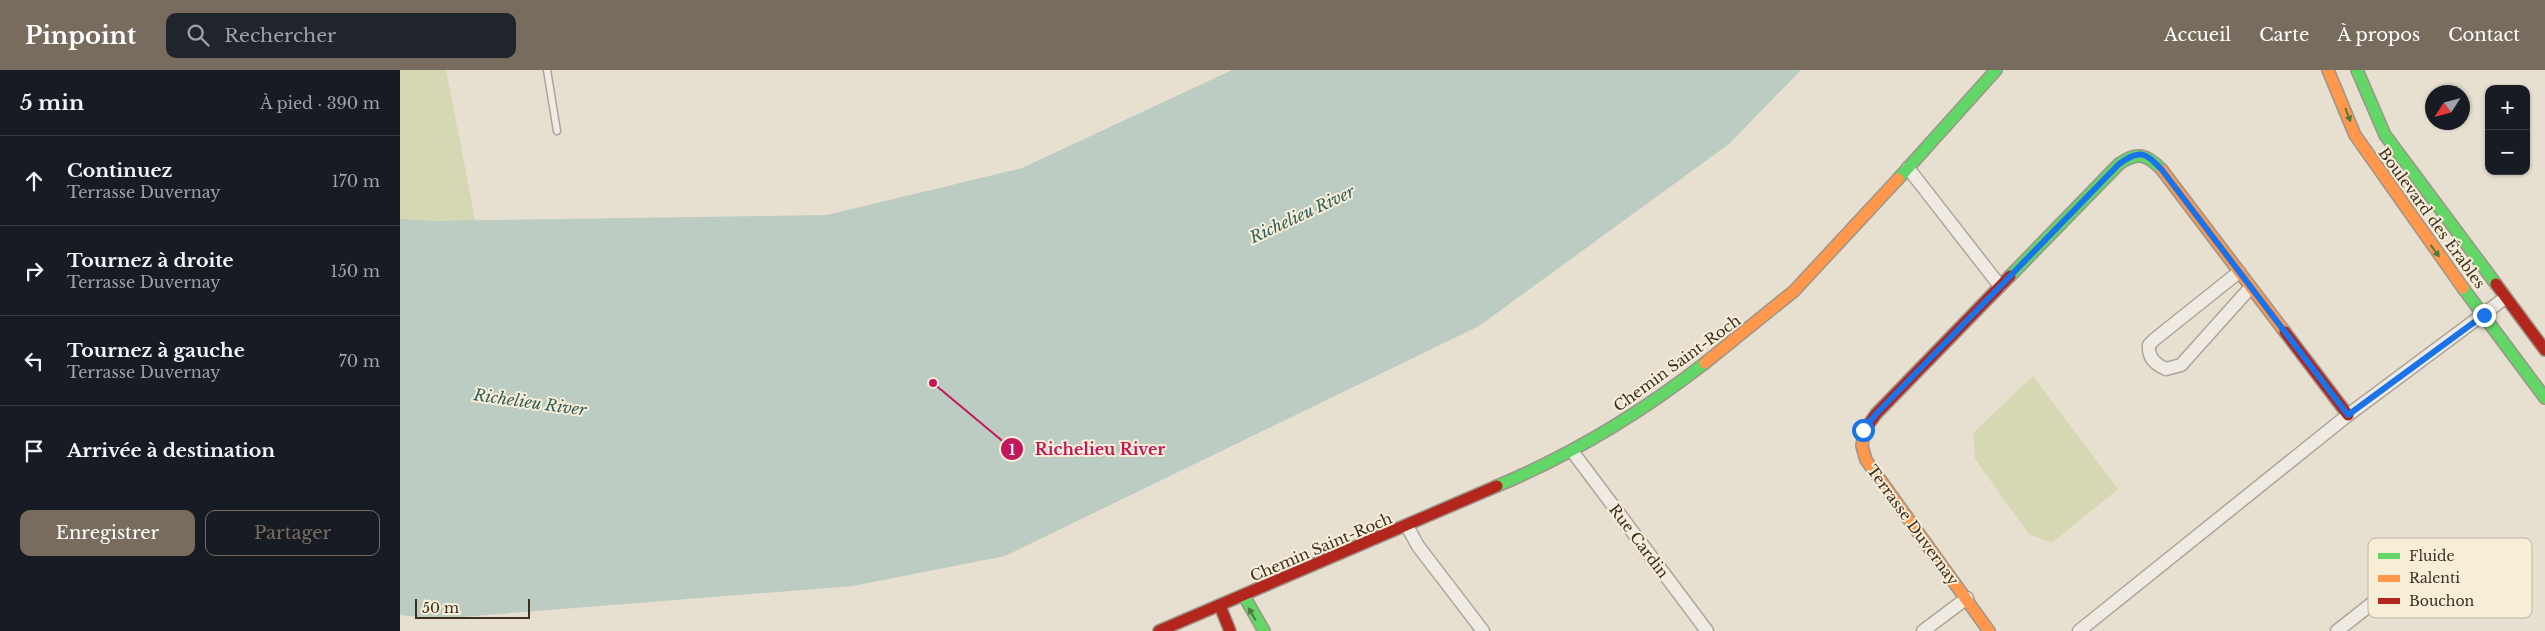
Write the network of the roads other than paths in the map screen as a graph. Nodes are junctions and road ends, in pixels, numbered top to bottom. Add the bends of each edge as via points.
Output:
1 (547, 70) edge
2 (1996, 70) edge
3 (2328, 70) edge
4 (2358, 70) edge
5 (557, 131) dead end
6 (1908, 168) junction
7 (2239, 272) junction
8 (2000, 286) junction
9 (2250, 288) junction
10 (2505, 298) junction
11 (2484, 315) junction
12 (2545, 350) edge
13 (2545, 398) edge
14 (2348, 415) junction
15 (1572, 451) junction
16 (1407, 526) junction
17 (1244, 596) junction
18 (1967, 598) junction
19 (1220, 606) junction
20 (2368, 607) edge
21 (1159, 631) edge
22 (1230, 631) edge
23 (1264, 631) edge
24 (1483, 631) edge
25 (1706, 631) edge
26 (1923, 631) edge
27 (1990, 631) edge
28 (2079, 631) edge
29 (2337, 631) edge

1 - 5 lane
2 - 6 street, Chemin Saint-Roch
3 -> 11 street, Boulevard des Érables via 2355,135
4 - 10 street, Boulevard des Érables via 2385,135
6 - 8 street
6 - 15 street, Chemin Saint-Roch via 1834,250 1763,318 1659,398
7 - 8 street, Terrasse Duvernay via 2162,170 2152,159 2141,154 2130,155 2119,164
7 - 9 street, Terrasse Duvernay
7 - 9 street via 2155,338 2150,345 2151,358 2166,369 2181,365
8 - 18 street, Terrasse Duvernay via 1873,418 1860,438 1866,460
9 - 14 street, Terrasse Duvernay
10 - 11 street
10 - 12 street, Boulevard des Érables
11 - 13 street, Boulevard des Érables
11 - 14 street
14 - 28 street
15 - 16 street, Chemin Saint-Roch
15 - 25 street, Rue Cardin
16 - 17 street, Chemin Saint-Roch
16 - 24 street via 1418,546
17 - 19 street, Chemin Saint-Roch
23 -> 17 street
18 - 26 street
18 - 27 street, Terrasse Duvernay
19 - 21 street, Chemin Saint-Roch
19 - 22 street
20 - 29 street

